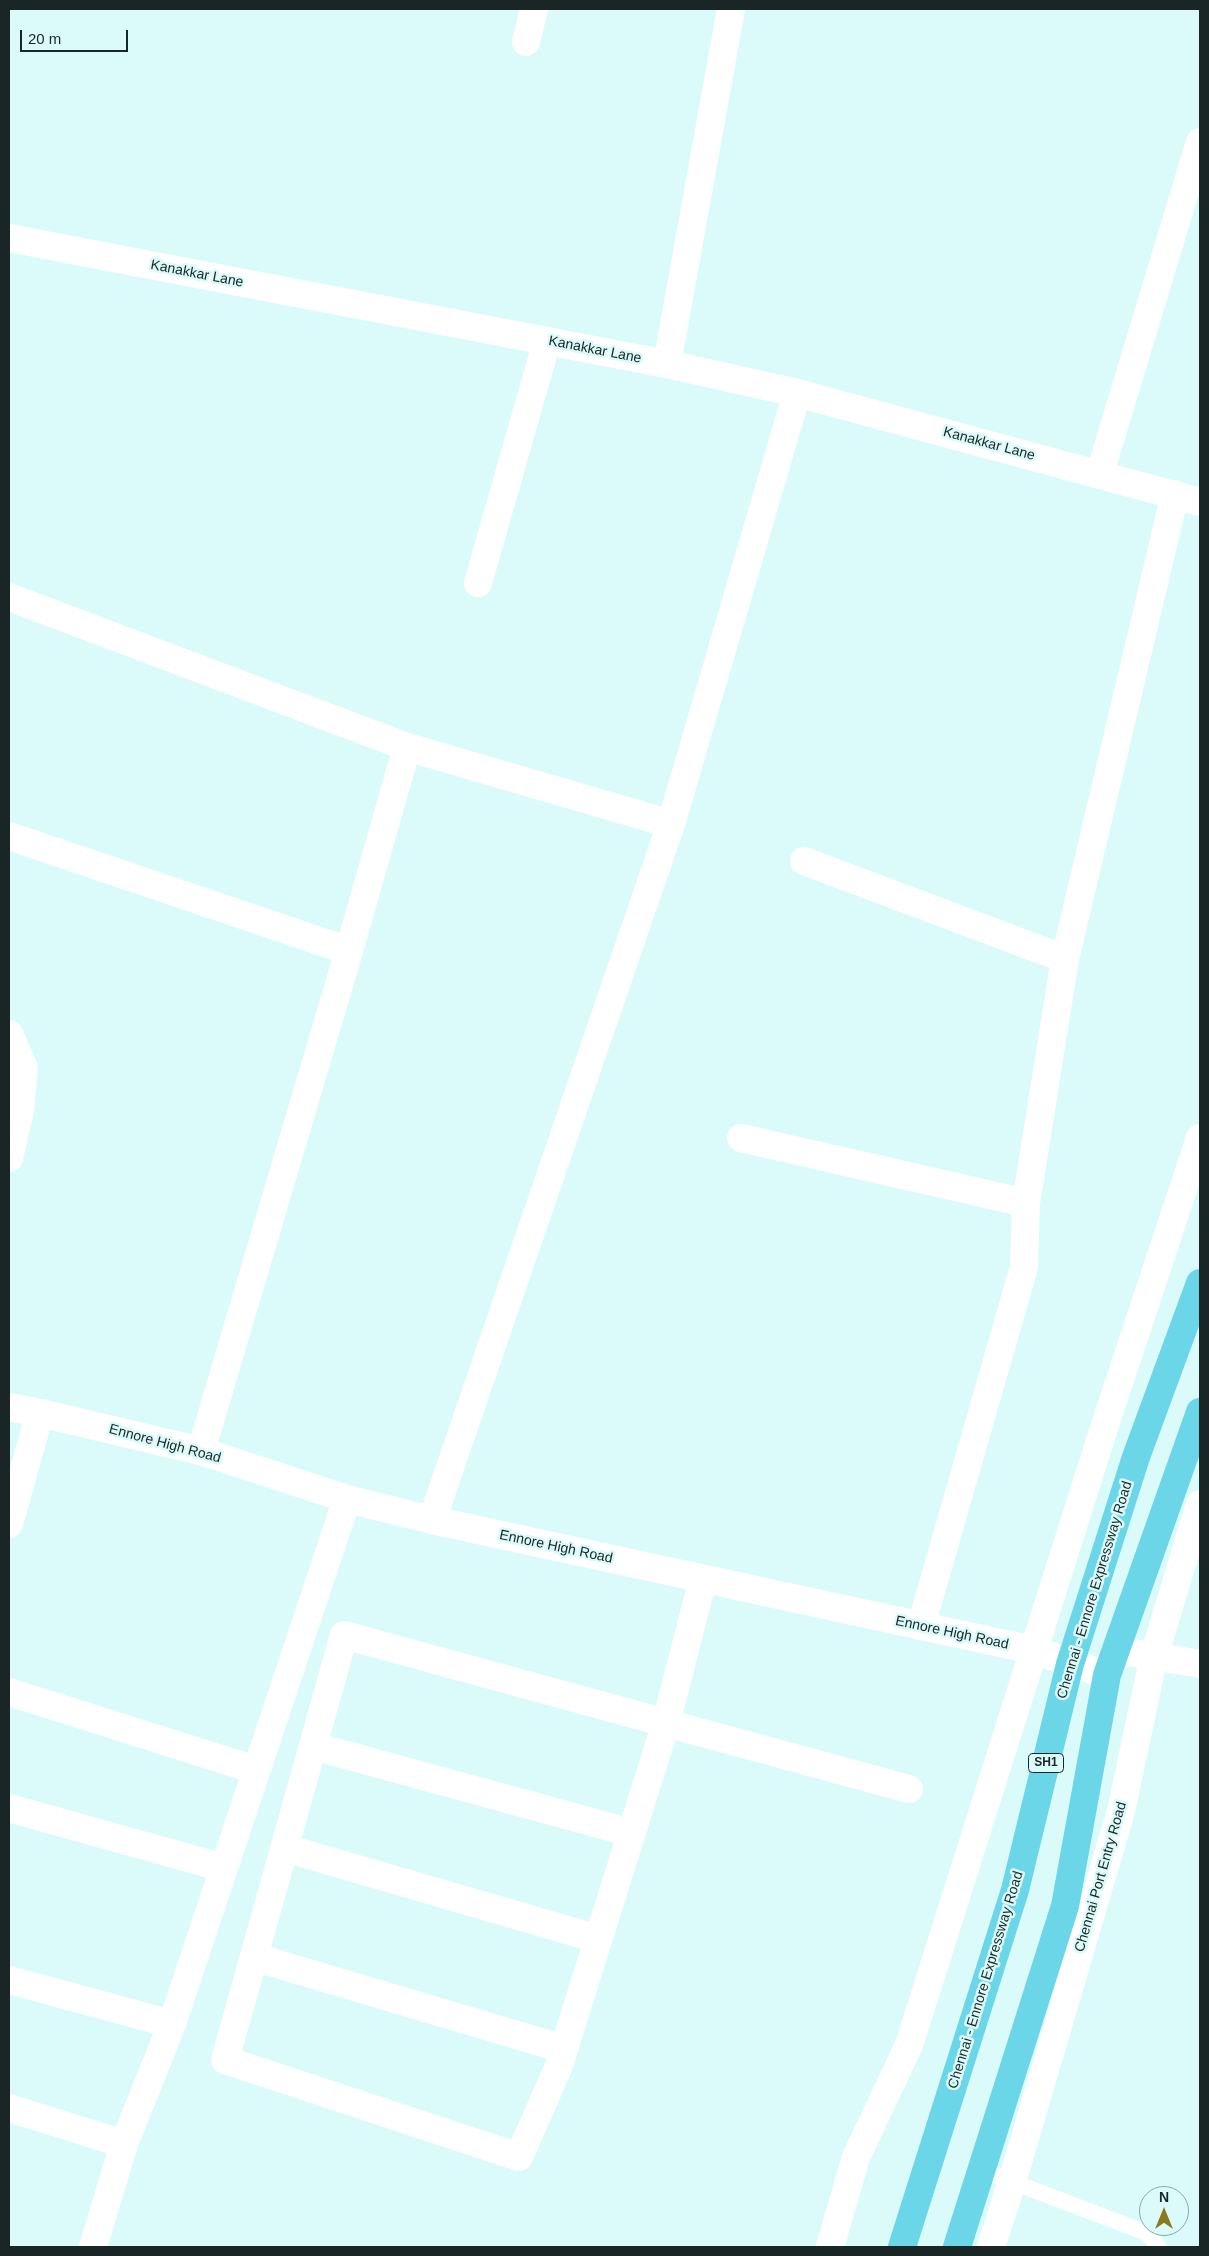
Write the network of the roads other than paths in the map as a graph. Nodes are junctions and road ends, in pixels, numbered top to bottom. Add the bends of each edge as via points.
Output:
1 (534, 9) edge
2 (730, 9) edge
3 (526, 42) dead end
4 (1200, 142) edge
5 (9, 238) edge
6 (548, 341) junction
7 (667, 364) junction
8 (797, 392) junction
9 (1100, 473) junction
10 (1175, 494) junction
11 (1200, 502) edge
12 (478, 583) dead end
13 (9, 597) edge
14 (407, 747) junction
15 (671, 824) junction
16 (9, 836) edge
17 (804, 861) dead end
18 (349, 951) junction
19 (1065, 959) junction
20 (9, 1034) edge
21 (741, 1138) dead end
22 (1200, 1138) edge
23 (9, 1158) edge
24 (1026, 1203) junction
25 (1200, 1283) edge
26 (9, 1407) edge
27 (1200, 1412) edge
28 (40, 1413) junction
29 (201, 1452) junction
30 (347, 1499) junction
31 (1200, 1504) edge
32 (432, 1520) junction
33 (9, 1524) edge
34 (703, 1579) junction
35 (920, 1626) junction
36 (1033, 1650) junction
37 (1154, 1656) junction
38 (1111, 1663) junction
39 (1070, 1664) junction
40 (1200, 1664) edge
41 (9, 1692) edge
42 (666, 1723) junction
43 (313, 1746) junction
44 (256, 1770) junction
45 (909, 1789) dead end
46 (9, 1808) edge
47 (632, 1833) junction
48 (284, 1848) junction
49 (224, 1868) junction
50 (598, 1939) junction
51 (254, 1957) junction
52 (9, 1980) edge
53 (172, 2024) junction
54 (564, 2049) junction
55 (9, 2108) edge
56 (124, 2144) junction
57 (981, 2170) junction
58 (1012, 2182) junction
59 (93, 2247) edge
60 (830, 2247) edge
61 (902, 2247) edge
62 (957, 2247) edge
63 (991, 2247) edge
64 (1159, 2247) edge

1 - 3 street
2 - 7 street
4 - 9 street
5 - 6 street, Kanakkar Lane
6 - 7 street, Kanakkar Lane
6 - 12 street
7 - 8 street, Kanakkar Lane
8 - 9 street, Kanakkar Lane
8 - 15 street
9 - 10 street, Kanakkar Lane
10 - 11 street, Kanakkar Lane
10 - 19 street
13 - 14 street
14 - 15 street
14 - 18 street
15 - 32 street
16 - 18 street
17 - 19 street
18 - 29 street
19 - 24 street
20 - 23 street via 24,1068 20,1110
21 - 24 street
22 - 36 street
24 - 35 street via 1024,1267
25 - 39 main road, Chennai - Ennore Expressway Road / SH1 via 1136,1457
26 - 28 street, Ennore High Road
27 - 38 main road
28 - 29 street, Ennore High Road
28 - 33 street
29 - 30 street, Ennore High Road
30 - 32 street, Ennore High Road
30 - 44 street
31 - 37 street, Chennai Port Entry Road
32 - 34 street, Ennore High Road
34 - 35 street, Ennore High Road
34 - 42 street
35 - 36 street, Ennore High Road
36 - 39 street, Ennore High Road
36 - 60 street via 909,2045 856,2157
37 - 38 street, Ennore High Road
37 - 40 street, Ennore High Road
37 - 58 street, Chennai Port Entry Road via 1121,1811
38 - 39 street, Ennore High Road
38 - 57 main road via 1065,1906
39 - 61 main road, Chennai - Ennore Expressway Road / SH1 via 1015,1890
41 - 44 street
42 - 43 street via 344,1635
42 - 45 street
42 - 47 street
43 - 47 street
43 - 48 street
44 - 49 street
46 - 49 street
47 - 50 street
48 - 50 street
48 - 51 street
49 - 53 street
50 - 54 street
51 - 54 street
51 - 54 street via 225,2060 519,2157
52 - 53 street
53 - 56 street
55 - 56 street
56 - 59 street
57 - 58 lane
57 - 62 main road
58 - 63 street, Chennai Port Entry Road
58 - 64 lane via 1146,2233

